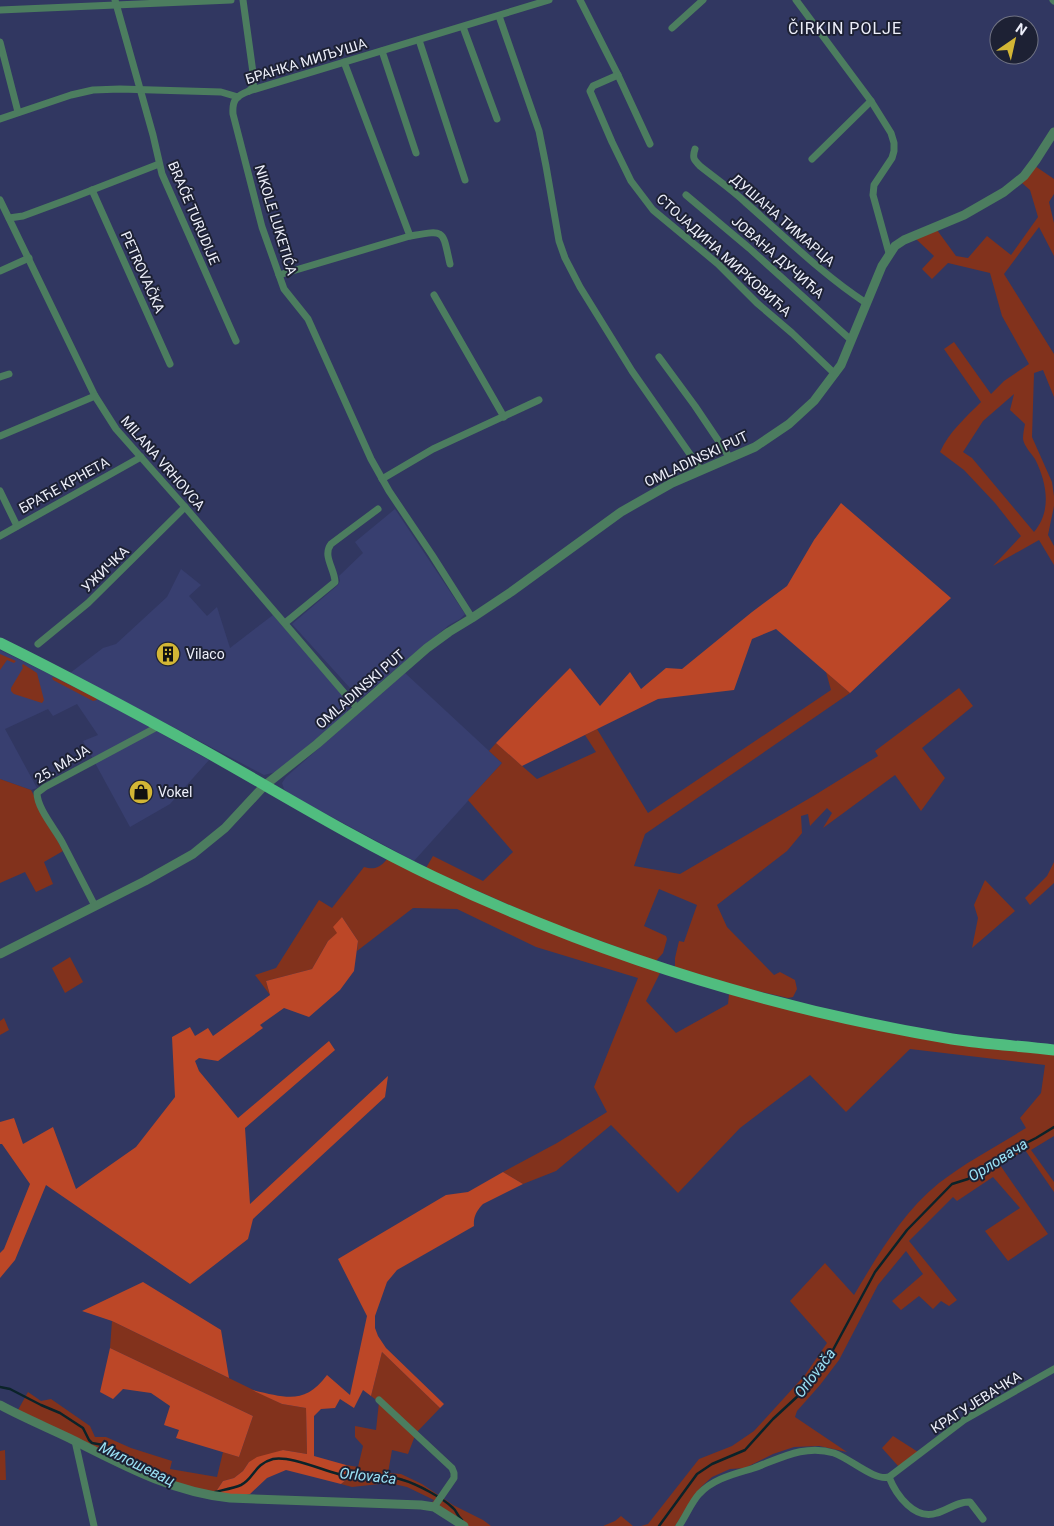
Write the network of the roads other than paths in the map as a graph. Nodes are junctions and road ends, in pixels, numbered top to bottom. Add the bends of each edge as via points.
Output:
1 (231, 0) edge
2 (242, 0) edge
3 (548, 0) edge
4 (580, 0) edge
5 (703, 0) edge
6 (796, 0) edge
7 (115, 2) edge
8 (172, 2) edge
9 (55, 4) edge
10 (0, 10) edge
11 (499, 16) junction
12 (463, 27) junction
13 (672, 28) dead end
14 (419, 40) junction
15 (0, 42) edge
16 (382, 52) junction
17 (344, 62) junction
18 (618, 75) junction
19 (139, 90) junction
20 (250, 92) junction
21 (238, 97) junction
22 (871, 101) junction
23 (18, 112) junction
24 (0, 119) edge
25 (498, 120) dead end
26 (1054, 132) edge
27 (650, 144) dead end
28 (695, 149) dead end
29 (416, 153) dead end
30 (812, 158) dead end
31 (159, 164) junction
32 (465, 180) dead end
33 (92, 190) junction
34 (686, 195) dead end
35 (0, 200) edge
36 (9, 218) junction
37 (410, 236) junction
38 (889, 253) junction
39 (28, 258) junction
40 (450, 264) dead end
41 (0, 271) edge
42 (279, 275) junction
43 (434, 295) dead end
44 (866, 303) junction
45 (852, 340) junction
46 (236, 341) dead end
47 (659, 357) dead end
48 (170, 364) dead end
49 (9, 374) dead end
50 (835, 374) junction
51 (0, 377) edge
52 (95, 396) junction
53 (539, 400) dead end
54 (504, 417) junction
55 (0, 436) edge
56 (140, 457) junction
57 (730, 458) junction
58 (701, 470) junction
59 (382, 479) junction
60 (0, 491) edge
61 (185, 507) junction
62 (378, 509) dead end
63 (17, 526) junction
64 (0, 536) edge
65 (472, 618) junction
66 (286, 623) junction
67 (0, 643) edge
68 (38, 644) dead end
69 (358, 709) junction
70 (158, 726) junction
71 (264, 786) junction
72 (94, 906) junction
73 (0, 954) edge
74 (1054, 1050) edge
75 (1054, 1369) edge
76 (379, 1400) dead end
77 (0, 1405) edge
78 (75, 1441) junction
79 (889, 1477) junction
80 (437, 1504) junction
81 (983, 1519) dead end
82 (94, 1526) edge
83 (464, 1526) edge
84 (679, 1526) edge

1 - 8 street
2 - 20 street via 254,80
3 - 11 street, БРАНКА МИЉУША
4 - 18 street
5 - 13 street
6 - 22 street
7 - 8 street
7 - 9 street
7 - 19 street, BRAĆE TURUDIJE
9 - 10 street
11 - 12 street, БРАНКА МИЉУША
11 - 58 street via 539,131 565,258 632,371
12 - 14 street, БРАНКА МИЉУША
12 - 25 street
14 - 16 street, БРАНКА МИЉУША
14 - 32 street
15 - 23 street
16 - 17 street, БРАНКА МИЉУША
16 - 29 street, БРАНКА МИЉУША
17 - 20 street, БРАНКА МИЉУША
17 - 37 street
18 - 27 street
18 - 50 street, СТОЈАДИНА МИРКОВИЋА via 593,86 590,91 631,181 660,217 704,252
19 - 21 street via 220,92
19 - 23 street via 93,90
19 - 31 street, BRAĆE TURUDIJE
20 - 21 street, БРАНКА МИЉУША
21 - 42 street, NIKOLE LUKETIĆA via 232,106 233,114 262,227
22 - 30 street
22 - 38 street via 891,132 894,143 892,158 874,186 873,195
23 - 24 street
26 - 38 street, OMLADINSKI PUT via 1024,176 1004,192 964,215 904,240
28 - 44 street, ДУШАНА ТИМАРЦА via 694,160 700,166 842,287
31 - 33 street
31 - 46 street, BRAĆE TURUDIJE
33 - 36 street via 23,216
33 - 48 street, PETROVAČKA
34 - 45 street, ЈОВАНА ДУЧИЋА
35 - 36 street, MILANA VRHOVCA
36 - 39 street, MILANA VRHOVCA
37 - 40 street via 438,232
37 - 42 street
38 - 44 street, OMLADINSKI PUT
39 - 41 street
39 - 52 street, MILANA VRHOVCA
42 - 59 street, NIKOLE LUKETIĆA via 284,289 308,319
43 - 54 street
44 - 45 street, OMLADINSKI PUT
45 - 50 street, OMLADINSKI PUT
47 - 57 street
49 - 51 street
50 - 57 street, OMLADINSKI PUT via 789,424
52 - 55 street
52 - 56 street, MILANA VRHOVCA via 116,429
53 - 54 street
54 - 59 street via 433,449
56 - 61 street, MILANA VRHOVCA
56 - 63 street, БРАЋЕ КРНЕТА
57 - 58 street, OMLADINSKI PUT
58 - 65 street, OMLADINSKI PUT via 621,512
59 - 65 street, NIKOLE LUKETIĆA
60 - 63 street
61 - 66 street, MILANA VRHOVCA
61 - 68 street, УЖИЧКА via 88,603
62 - 66 street via 331,544 327,553 334,582
63 - 64 street, БРАЋЕ КРНЕТА
65 - 69 street, OMLADINSKI PUT via 427,648
66 - 69 street, MILANA VRHOVCA
67 - 70 main road
69 - 71 street, OMLADINSKI PUT
70 - 71 main road
70 - 72 street, 25. МАЈА via 37,793 40,806
71 - 72 street via 225,828 193,854
71 - 74 main road via 433,876 549,927 635,960 780,1003 867,1023 954,1039
72 - 73 street
75 - 79 street, КРАГУЈЕВАЧКА via 964,1420
76 - 80 street via 452,1468 454,1478
77 - 78 street
78 - 80 street via 164,1484 213,1497
78 - 82 street
79 - 81 street via 893,1488 917,1512 931,1515 970,1502
79 - 84 street via 877,1477 833,1453 814,1450 792,1453 714,1482 699,1494
80 - 83 street

